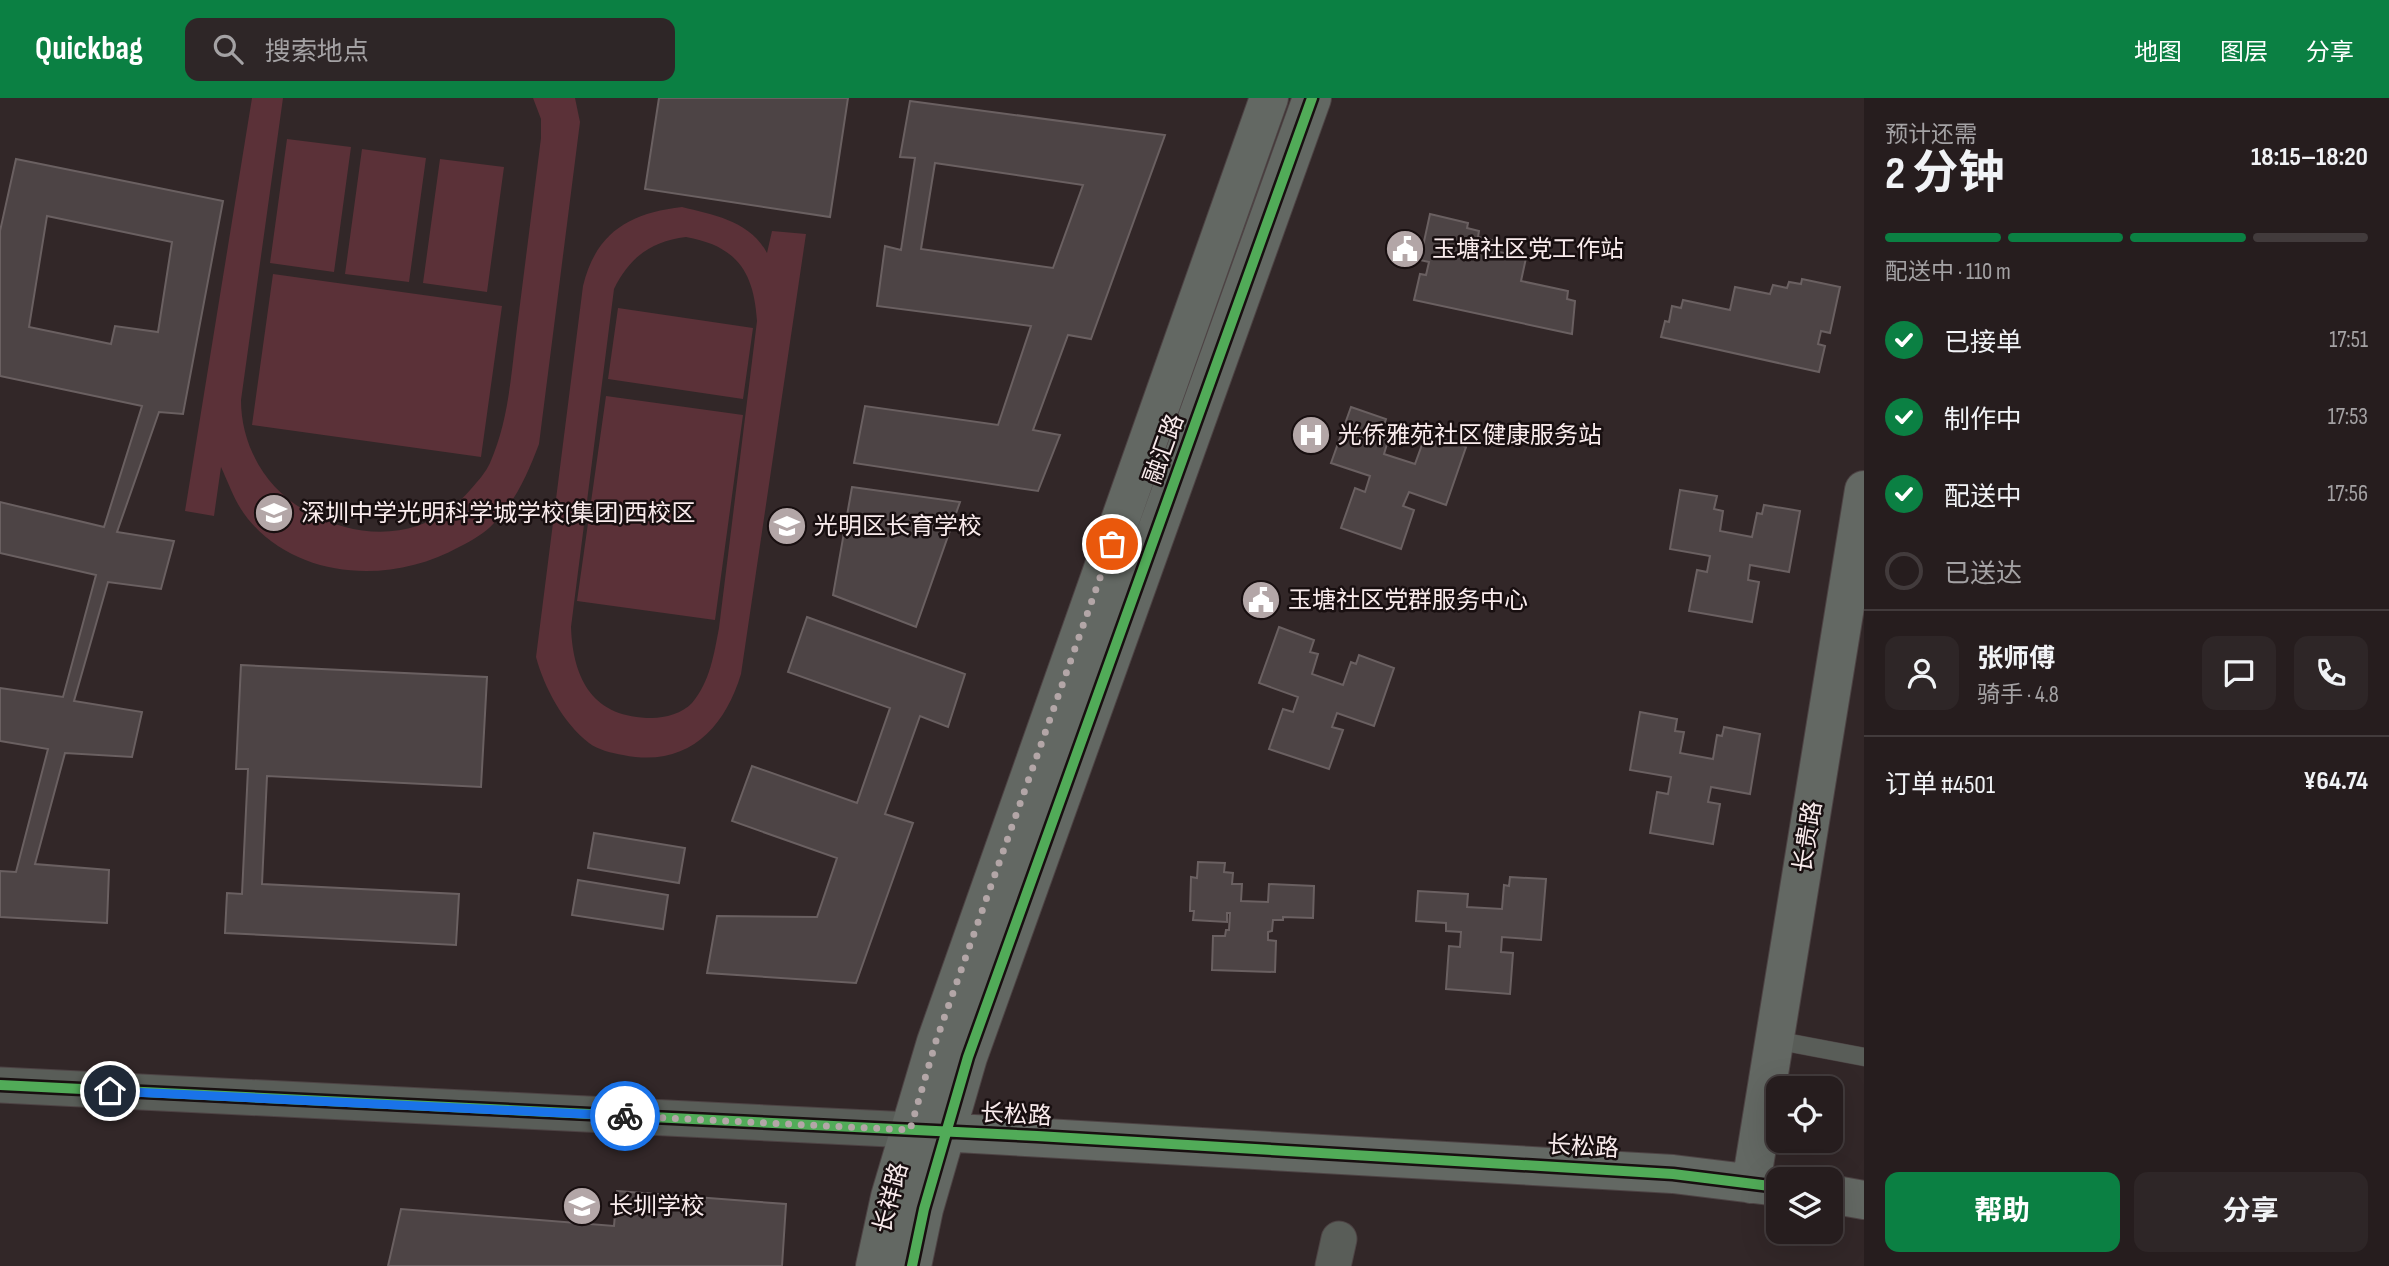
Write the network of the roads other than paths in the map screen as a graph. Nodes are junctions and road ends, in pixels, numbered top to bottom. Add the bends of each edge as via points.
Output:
1 (1269, 98) edge
2 (1312, 98) edge
3 (1864, 490) edge
4 (1774, 1040) junction
5 (1864, 1057) edge
6 (0, 1085) edge
7 (928, 1131) junction
8 (1765, 1186) edge
9 (1843, 1196) edge
10 (1864, 1200) edge
11 (875, 1266) edge
12 (912, 1266) edge

1 - 7 street, 融汇路 via 936,1041
2 - 7 street, 融汇路 via 968,1057
3 - 4 street, 长贵路
4 - 5 lane
4 - 8 street, 长贵路
6 - 7 street, 长松路
7 - 8 street, 长松路 via 1673,1174
7 - 11 street, 长祥路 via 890,1197
7 - 12 street via 924,1209
9 - 10 street

